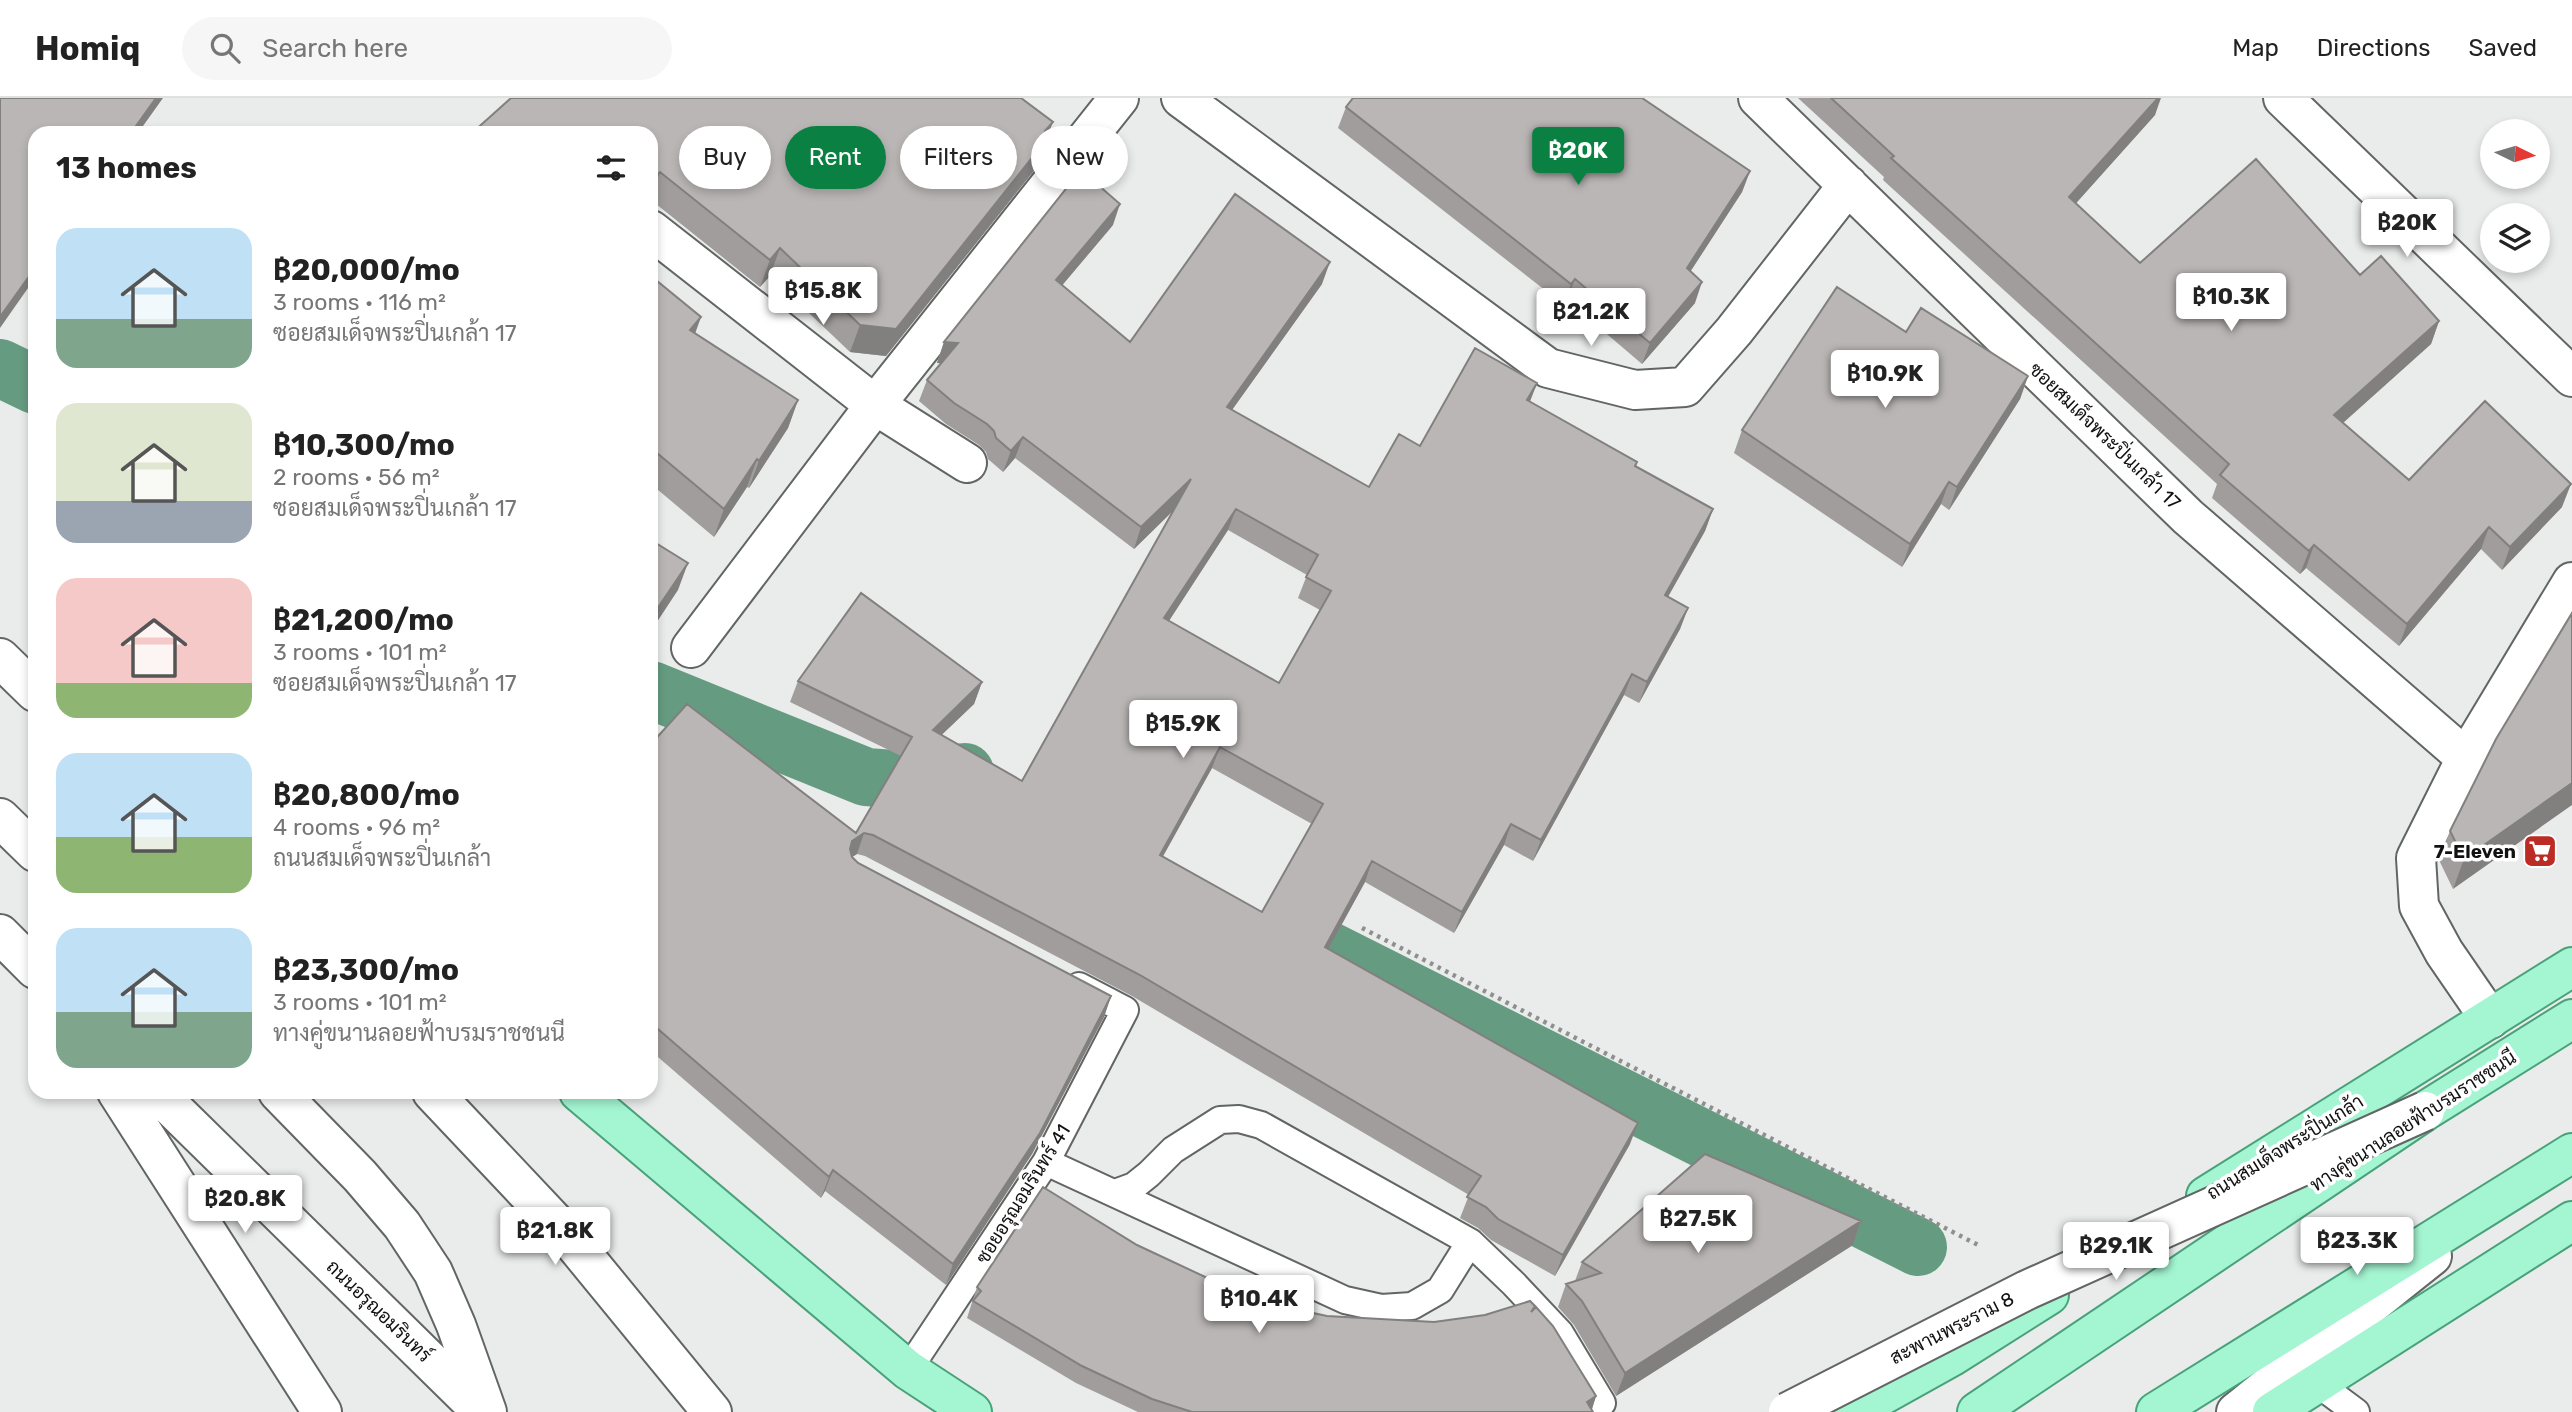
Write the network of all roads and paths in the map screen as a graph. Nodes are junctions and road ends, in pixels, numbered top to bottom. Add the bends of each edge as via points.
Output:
1 (1119, 98) edge
2 (1181, 98) edge
3 (1758, 98) edge
4 (2283, 98) edge
5 (1848, 186) junction
6 (658, 235) edge
7 (2572, 377) edge
8 (875, 405) junction
9 (967, 463) dead end
10 (2572, 582) edge
11 (691, 648) dead end
12 (0, 658) edge
13 (28, 685) edge
14 (2466, 758) junction
15 (0, 818) edge
16 (28, 845) edge
17 (1363, 929) dead end
18 (0, 934) edge
19 (28, 962) edge
20 (2572, 968) edge
21 (1052, 972) edge
22 (2490, 1019) junction
23 (2572, 1019) edge
24 (122, 1099) edge
25 (163, 1099) edge
26 (285, 1099) edge
27 (439, 1099) edge
28 (587, 1099) edge
29 (2425, 1111) junction
30 (2572, 1153) edge
31 (1046, 1162) junction
32 (2516, 1190) junction
33 (1115, 1193) junction
34 (2572, 1221) edge
35 (1470, 1242) junction
36 (1980, 1245) dead end
37 (1951, 1357) junction
38 (908, 1370) junction
39 (2317, 1383) junction
40 (1602, 1402) dead end
41 (323, 1412) edge
42 (485, 1412) edge
43 (712, 1412) edge
44 (972, 1412) edge
45 (1788, 1412) edge
46 (1852, 1412) edge
47 (1916, 1412) edge
48 (1977, 1412) edge
49 (2156, 1412) edge
50 (2236, 1412) edge
51 (2272, 1412) edge
52 (2356, 1412) edge

1 - 8 street
2 - 5 street via 1548,368 1635,390 1685,387
3 - 5 street, ซอยสมเด็จพระปิ่นเกล้า 17
4 - 7 street
5 - 14 street, ซอยสมเด็จพระปิ่นเกล้า 17 via 2188,517
6 - 8 street
8 - 9 street
8 - 11 street
10 - 14 street
12 - 13 street
14 - 22 street via 2416,858 2419,906
15 - 16 street
17 - 36 path
18 - 19 street
20 - 22 main road, ถนนสมเด็จพระปิ่นเกล้า
21 - 31 lane, ซอยอรุณอมรินทร์ 41 via 1125,1010
22 - 37 main road, ถนนสมเด็จพระปิ่นเกล้า
23 - 29 main road, ทางคู่ขนานลอยฟ้าบรมราชชนนี
24 - 41 street
25 - 42 street, ถนนอรุณอมรินทร์
26 - 42 street via 360,1176 433,1272 485,1399
27 - 43 street via 566,1234
28 - 38 main road
29 - 45 street, สะพานพระราม 8, bridge via 2027,1290
29 - 48 main road, ทางคู่ขนานลอยฟ้าบรมราชชนนี, bridge
30 - 32 main road
31 - 33 lane
31 - 38 lane, ซอยอรุณอมรินทร์ 41
32 - 49 main road
32 - 50 street
33 - 35 lane via 1345,1300 1381,1308 1412,1306 1440,1290
33 - 35 lane via 1133,1186 1173,1150 1220,1119 1239,1119 1261,1125
34 - 39 main road
35 - 40 lane via 1560,1333
37 - 46 main road, ถนนสมเด็จพระปิ่นเกล้า
37 - 47 main road
38 - 44 main road
39 - 51 main road
39 - 52 lane

